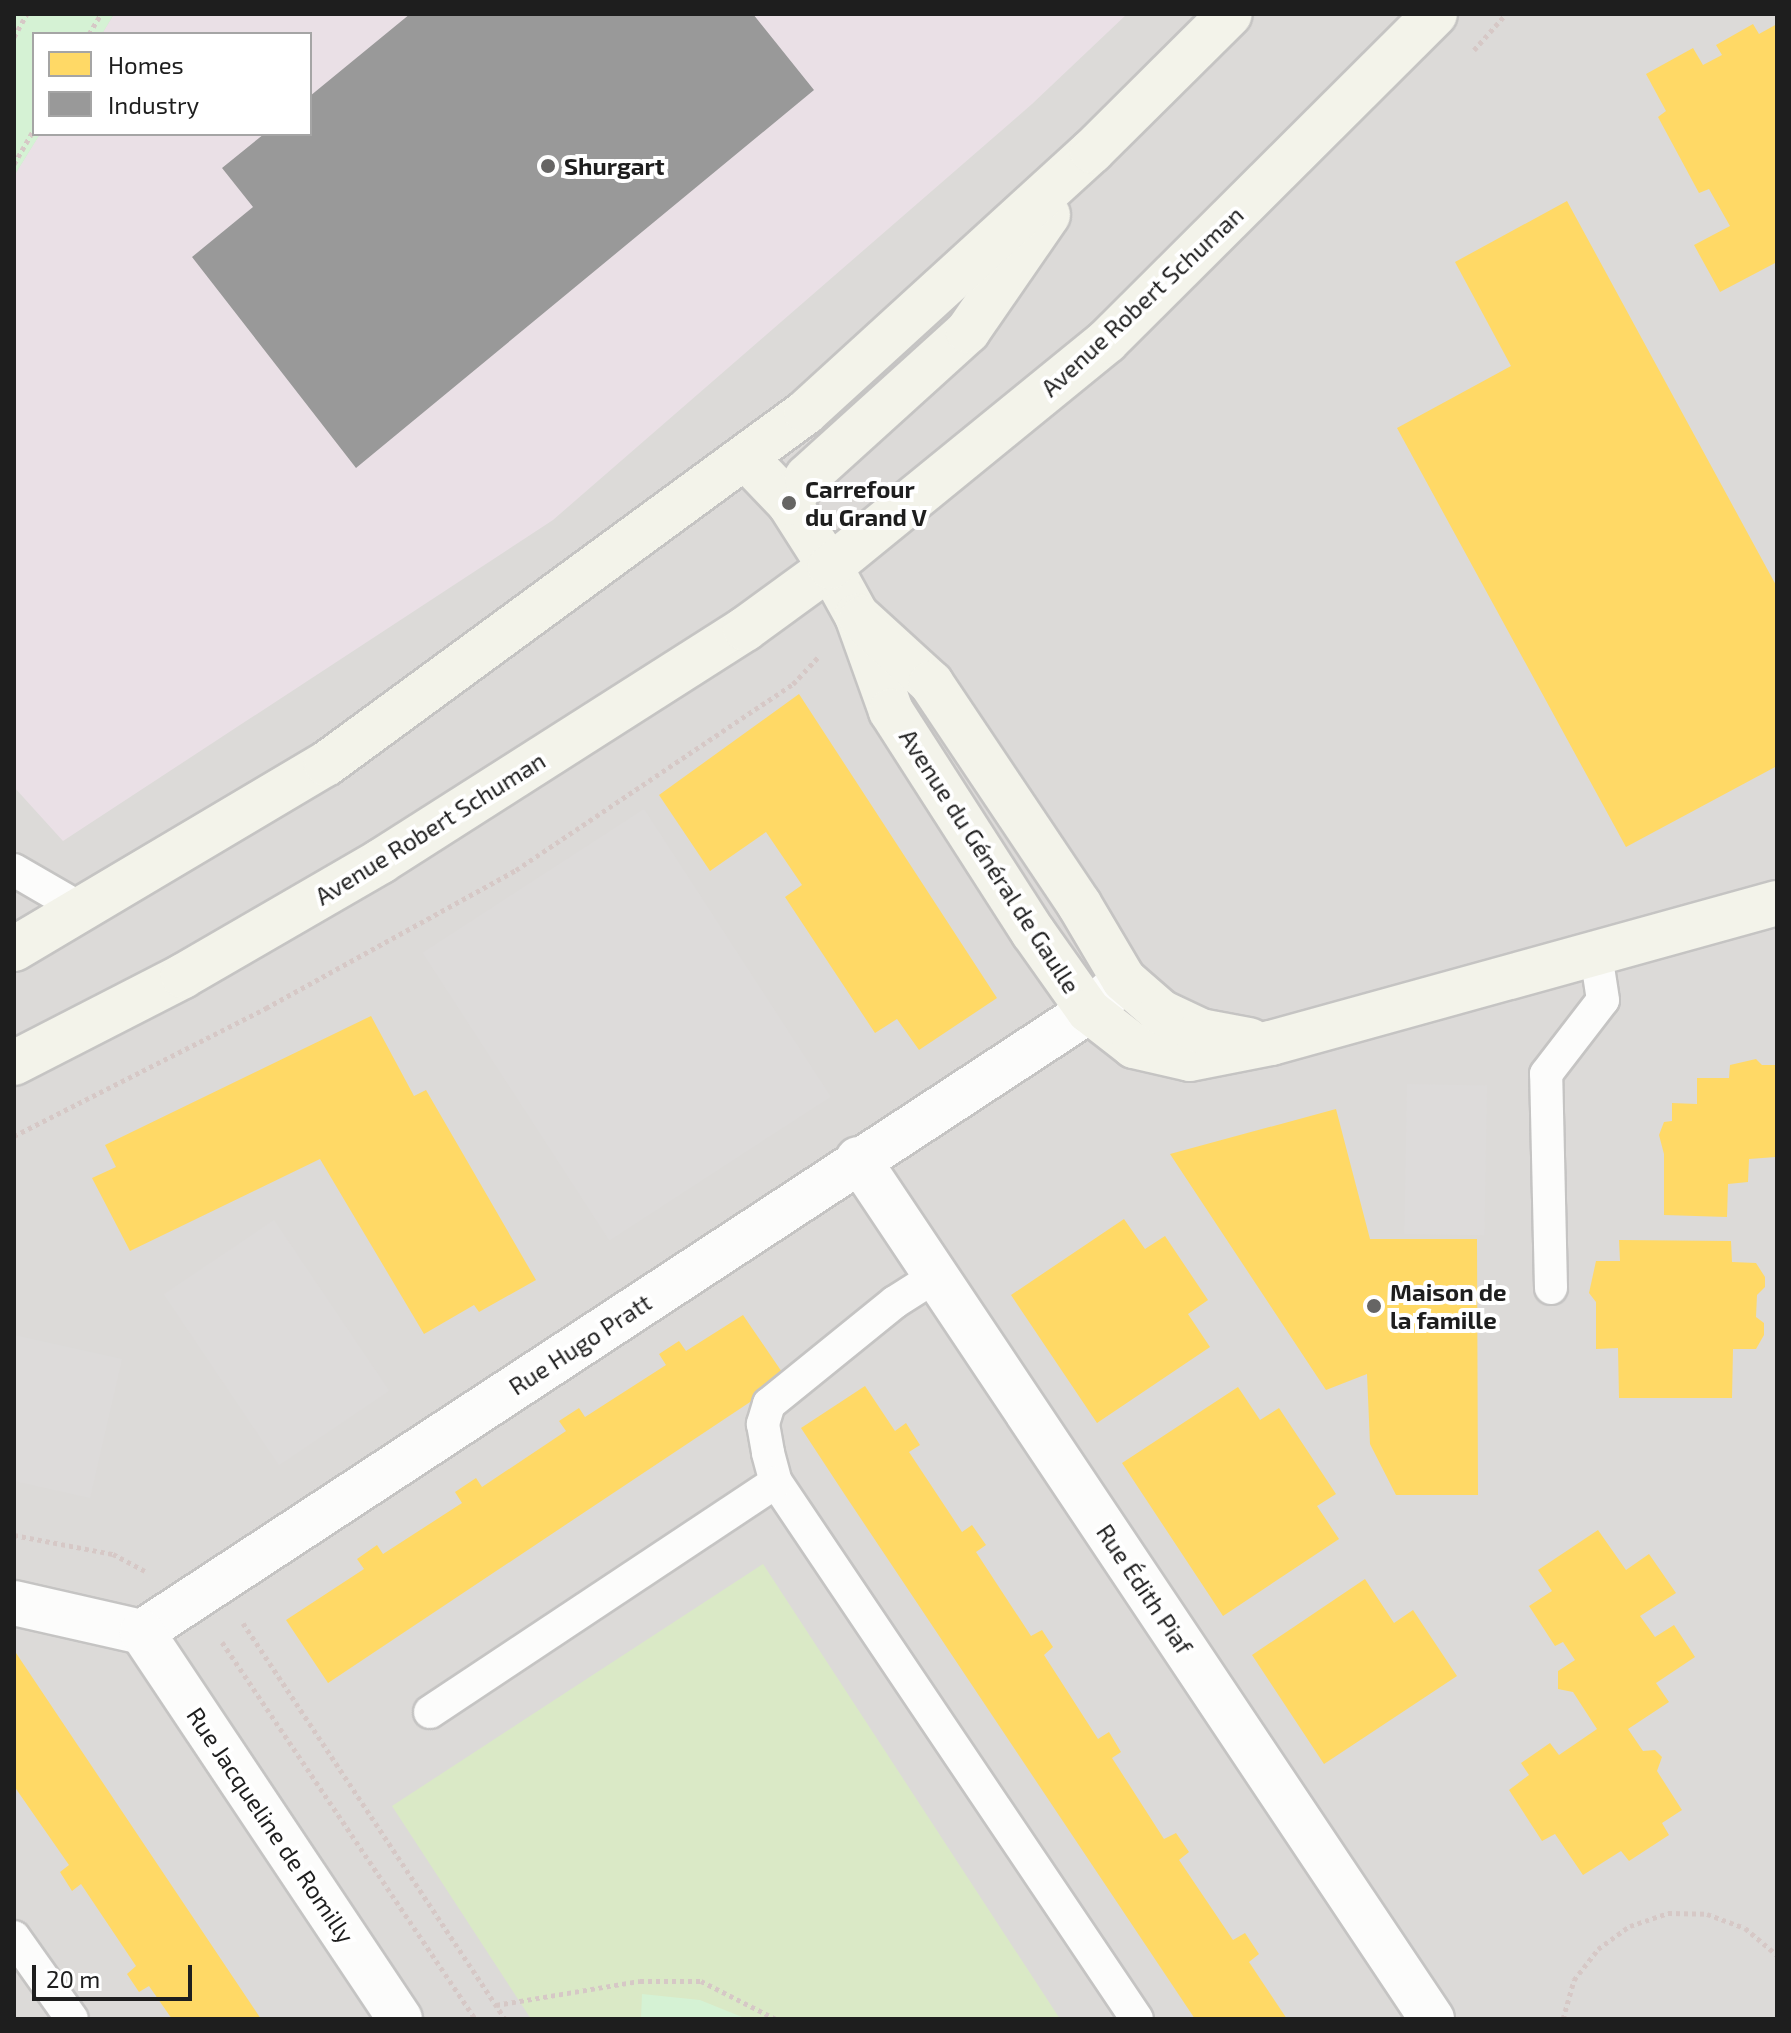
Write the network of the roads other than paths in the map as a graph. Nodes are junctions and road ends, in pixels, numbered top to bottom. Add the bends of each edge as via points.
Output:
1 (1230, 14) edge
2 (1435, 14) edge
3 (1092, 151) junction
4 (746, 458) junction
5 (789, 503) junction
6 (830, 567) junction
7 (857, 616) junction
8 (14, 870) edge
9 (1777, 903) edge
10 (83, 910) junction
11 (14, 949) edge
12 (1596, 954) junction
13 (1124, 980) junction
14 (1089, 1011) junction
15 (1271, 1043) junction
16 (14, 1063) edge
17 (858, 1159) junction
18 (936, 1276) junction
19 (1551, 1288) dead end
20 (776, 1482) junction
21 (14, 1603) edge
22 (142, 1632) junction
23 (430, 1712) dead end
24 (14, 1937) edge
25 (72, 2019) edge
26 (400, 2019) edge
27 (1137, 2019) edge
28 (1432, 2019) edge

1 - 3 main road
2 - 6 main road, Avenue Robert Schuman via 1107,341
3 - 4 main road via 806,412
3 - 5 main road via 968,331 807,477
4 - 5 main road
4 - 10 main road via 326,764
5 - 6 main road
6 - 7 main road, Avenue du Général de Gaulle
6 - 16 main road, Avenue Robert Schuman via 745,629 381,861 183,976
7 - 13 main road, Avenue du Général de Gaulle via 931,683
7 - 14 main road, Avenue du Général de Gaulle via 891,711
8 - 10 lane
9 - 12 main road, Avenue du Général de Gaulle
10 - 11 main road
12 - 15 main road, Avenue du Général de Gaulle
12 - 19 lane via 1603,1000 1546,1074
13 - 14 street, Rue Hugo Pratt
13 - 15 main road, Avenue du Général de Gaulle via 1161,1012 1201,1031
14 - 15 main road, Avenue du Général de Gaulle via 1134,1046 1190,1059
14 - 17 street, Rue Hugo Pratt
17 - 18 street, Rue Édith Piaf
17 - 22 street, Rue Hugo Pratt
18 - 20 lane via 895,1302 769,1404 763,1424
18 - 28 street, Rue Édith Piaf
20 - 23 lane
20 - 27 lane
21 - 22 street
22 - 26 street, Rue Jacqueline de Romilly
24 - 25 lane

